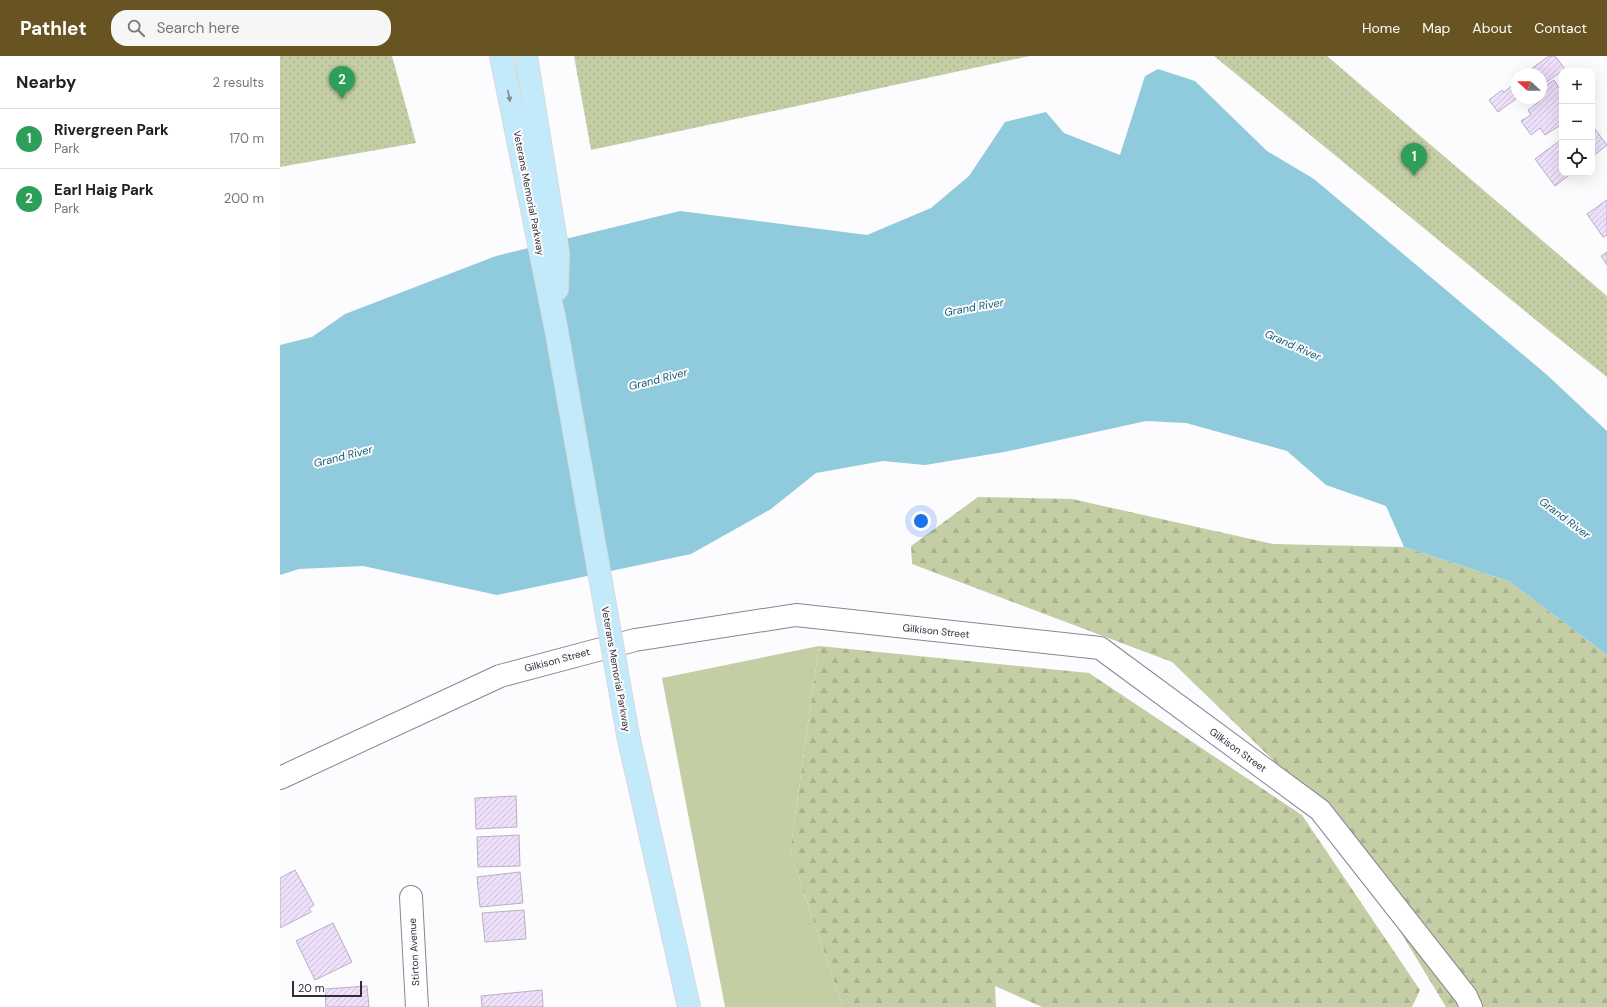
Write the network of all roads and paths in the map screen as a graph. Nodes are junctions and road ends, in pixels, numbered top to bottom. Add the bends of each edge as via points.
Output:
1 (526, 56) edge
2 (501, 57) edge
3 (556, 328) junction
4 (280, 778) edge
5 (411, 897) dead end
6 (418, 1007) edge
7 (689, 1007) edge
8 (1471, 1007) edge

1 - 3 main road, Veterans Memorial Parkway via 558,254
2 -> 3 main road, Veterans Memorial Parkway
3 - 7 main road, Veterans Memorial Parkway, bridge via 628,734
4 - 8 street, Gilkison Street via 500,676 635,640 796,616 1100,648 1320,810 1466,996
5 - 6 street, Stirton Avenue

